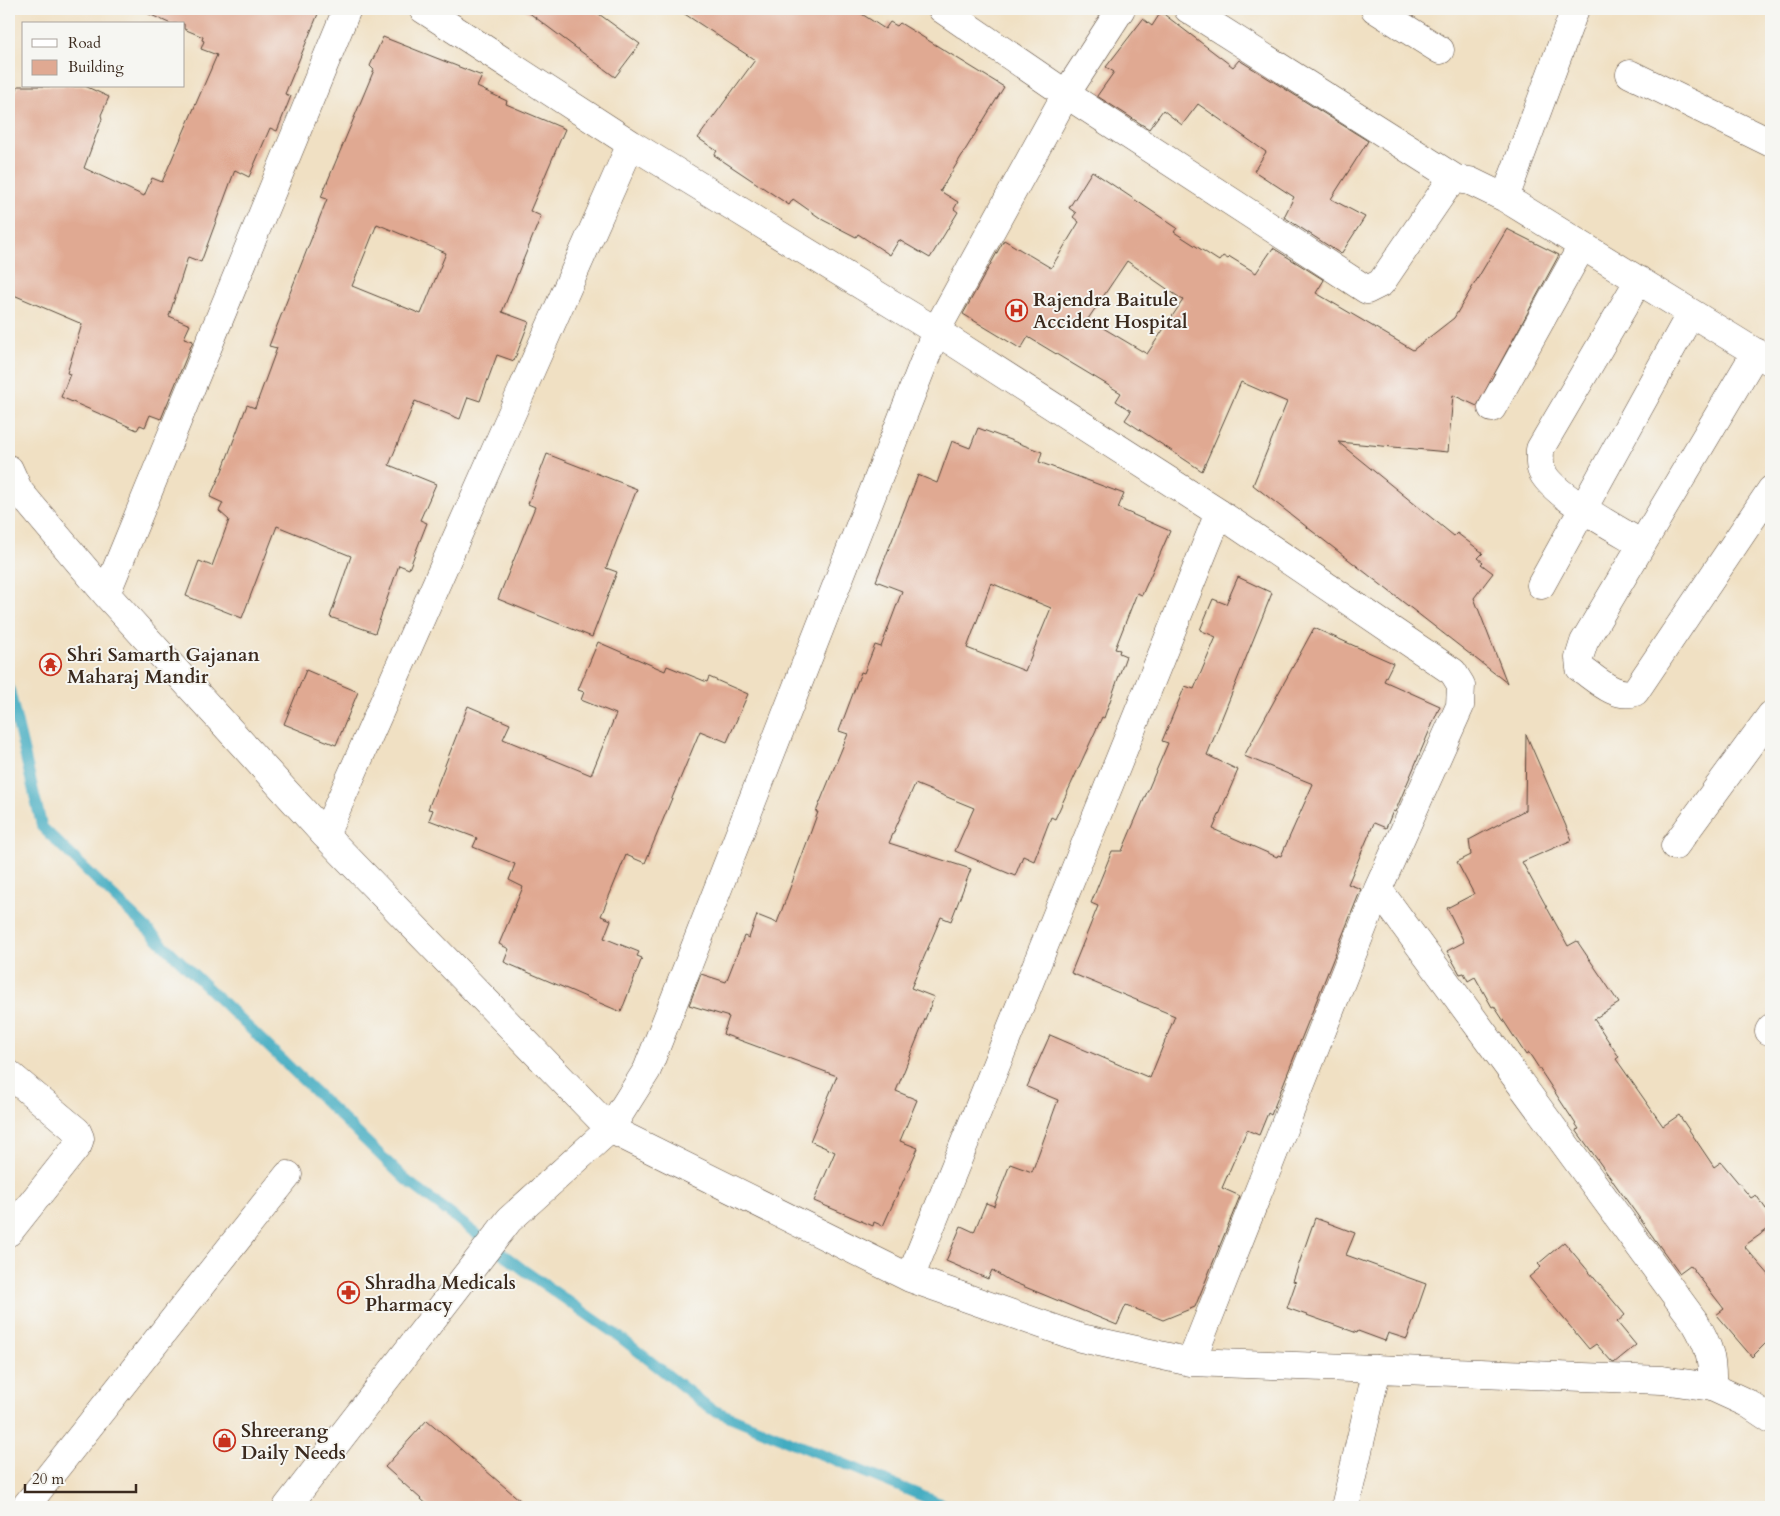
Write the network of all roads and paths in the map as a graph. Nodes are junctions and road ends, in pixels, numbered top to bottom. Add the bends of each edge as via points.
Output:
1 (348, 9) edge
2 (423, 9) edge
3 (942, 9) edge
4 (1121, 9) edge
5 (1188, 9) edge
6 (1375, 9) edge
7 (1575, 9) edge
8 (1440, 50) dead end
9 (1630, 74) dead end
10 (1066, 94) junction
11 (1771, 143) edge
12 (631, 144) junction
13 (1456, 179) junction
14 (1505, 198) junction
15 (1582, 246) junction
16 (1639, 280) junction
17 (1691, 313) junction
18 (936, 331) junction
19 (1763, 357) edge
20 (1492, 408) dead end
21 (9, 469) edge
22 (1771, 490) edge
23 (1583, 509) junction
24 (1219, 513) junction
25 (1642, 544) junction
26 (1541, 585) dead end
27 (106, 594) junction
28 (1771, 715) edge
29 (326, 835) junction
30 (1675, 846) dead end
31 (1378, 889) junction
32 (9, 1074) edge
33 (610, 1129) junction
34 (288, 1175) dead end
35 (9, 1232) edge
36 (910, 1278) junction
37 (1192, 1362) junction
38 (1377, 1369) junction
39 (1712, 1387) junction
40 (1771, 1419) edge
41 (25, 1507) edge
42 (287, 1507) edge
43 (1344, 1507) edge

1 - 27 street
2 - 12 street
3 - 10 street
4 - 10 street
5 - 13 street
6 - 8 street
7 - 14 street
9 - 11 street
10 - 13 street via 1367,290 1381,283 1445,189
10 - 18 street
12 - 18 street
12 - 29 street
13 - 14 street via 1470,181
14 - 15 street
15 - 16 street
15 - 20 street
16 - 17 street
16 - 23 street via 1540,449 1540,469 1554,486
17 - 19 street
17 - 23 street
18 - 24 street
18 - 33 street via 647,1070
19 - 25 street
21 - 27 street via 19,491
22 - 25 street via 1635,692 1619,694 1580,668 1579,658 1584,642
23 - 25 street
23 - 26 street
24 - 31 street via 1453,672 1461,685 1460,706
24 - 36 street
27 - 29 street
28 - 30 street
29 - 33 street
31 - 37 street
31 - 39 street via 1695,1322 1709,1346 1713,1365
32 - 35 street via 77,1131 80,1138 78,1145
33 - 36 street
33 - 42 street via 509,1220
34 - 41 street
36 - 37 street via 1081,1338
37 - 38 street
38 - 39 street via 1662,1380
38 - 43 street
39 - 40 street via 1747,1403

